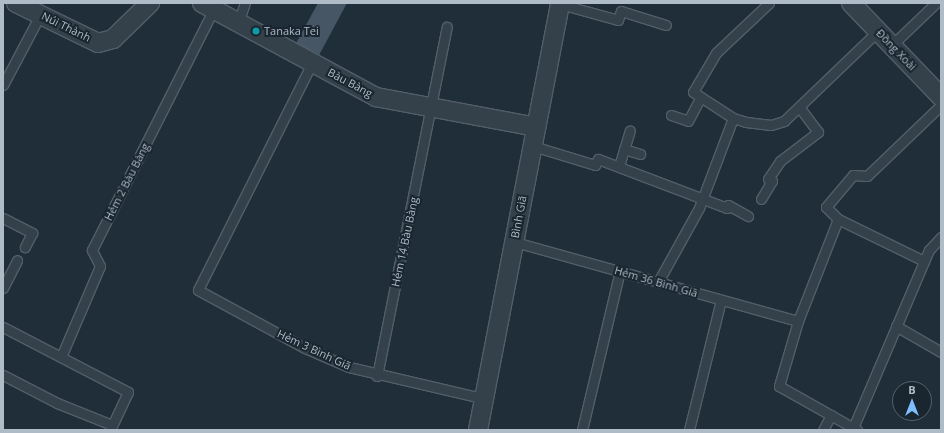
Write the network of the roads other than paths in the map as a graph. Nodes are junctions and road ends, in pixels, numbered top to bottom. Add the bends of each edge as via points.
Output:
1 (16, 3) edge
2 (150, 3) edge
3 (245, 3) edge
4 (560, 3) edge
5 (769, 3) edge
6 (851, 3) edge
7 (936, 3) edge
8 (208, 6) edge
9 (40, 15) junction
10 (238, 23) junction
11 (666, 25) dead end
12 (447, 27) dead end
13 (878, 31) junction
14 (892, 45) junction
15 (312, 63) junction
16 (3, 86) edge
17 (701, 97) junction
18 (941, 97) edge
19 (941, 105) edge
20 (799, 107) junction
21 (432, 108) junction
22 (671, 115) dead end
23 (733, 118) junction
24 (536, 128) junction
25 (630, 131) dead end
26 (533, 146) junction
27 (624, 149) junction
28 (640, 154) dead end
29 (618, 166) junction
30 (704, 198) junction
31 (761, 199) dead end
32 (748, 216) dead end
33 (3, 218) edge
34 (838, 219) junction
35 (941, 237) edge
36 (515, 242) junction
37 (25, 247) dead end
38 (17, 260) dead end
39 (924, 261) junction
40 (620, 271) junction
41 (658, 282) junction
42 (3, 288) edge
43 (721, 300) junction
44 (798, 321) junction
45 (896, 326) junction
46 (3, 327) edge
47 (941, 352) edge
48 (61, 357) junction
49 (3, 375) edge
50 (377, 376) junction
51 (485, 399) junction
52 (831, 415) junction
53 (111, 428) edge
54 (855, 429) edge
55 (478, 430) edge
56 (582, 430) edge
57 (689, 430) edge
58 (823, 430) edge

1 - 9 street, Núi Thành
2 - 9 street, Núi Thành via 115,38 104,43 94,41
3 - 10 lane
4 - 11 lane via 618,20 622,11
4 - 24 street, Bình Giã
5 - 17 lane via 716,53 693,92
6 - 13 street, Đồng Xoài
7 - 14 lane
8 - 10 street, Bàu Bàng
8 - 48 lane, Hẻm 2 Bàu Bàng via 92,250 100,266
9 - 16 lane
10 - 15 street, Bàu Bàng
12 - 21 lane, Hẻm 14 Bàu Bàng
13 - 14 street, Đồng Xoài
13 - 20 lane
14 - 18 street, Đồng Xoài
15 - 21 street, Bàu Bàng via 376,97
15 - 50 lane, Hẻm 3 Bình Giã via 198,290 312,352
17 - 22 lane via 688,122
17 - 23 lane
19 - 34 lane via 867,176 854,175 826,207
20 - 23 lane via 784,121 776,124 753,124
20 - 31 lane via 818,132 780,161 768,179 772,182
21 - 24 street, Bàu Bàng
21 - 50 lane, Hẻm 14 Bàu Bàng
23 - 30 lane
24 - 26 street, Bình Giã
25 - 27 lane
26 - 29 lane via 595,165 598,159
26 - 36 street, Bình Giã
27 - 28 lane
27 - 29 lane
29 - 30 lane
30 - 32 lane via 727,208 728,205
30 - 41 lane
33 - 37 lane via 32,233
34 - 39 lane
34 - 44 lane
35 - 39 lane via 932,246
36 - 40 lane, Hẻm 36 Bình Giã
36 - 51 street, Bình Giã
38 - 42 lane
39 - 45 lane
40 - 41 lane, Hẻm 36 Bình Giã
40 - 56 lane
41 - 43 lane, Hẻm 36 Bình Giã
43 - 44 lane, Hẻm 36 Bình Giã
43 - 57 lane
44 - 52 lane via 779,386
45 - 47 lane
45 - 54 lane
46 - 48 lane
48 - 53 lane via 128,392
49 - 53 lane
50 - 51 lane, Hẻm 3 Bình Giã
51 - 55 street, Bình Giã
52 - 54 lane
52 - 58 lane

